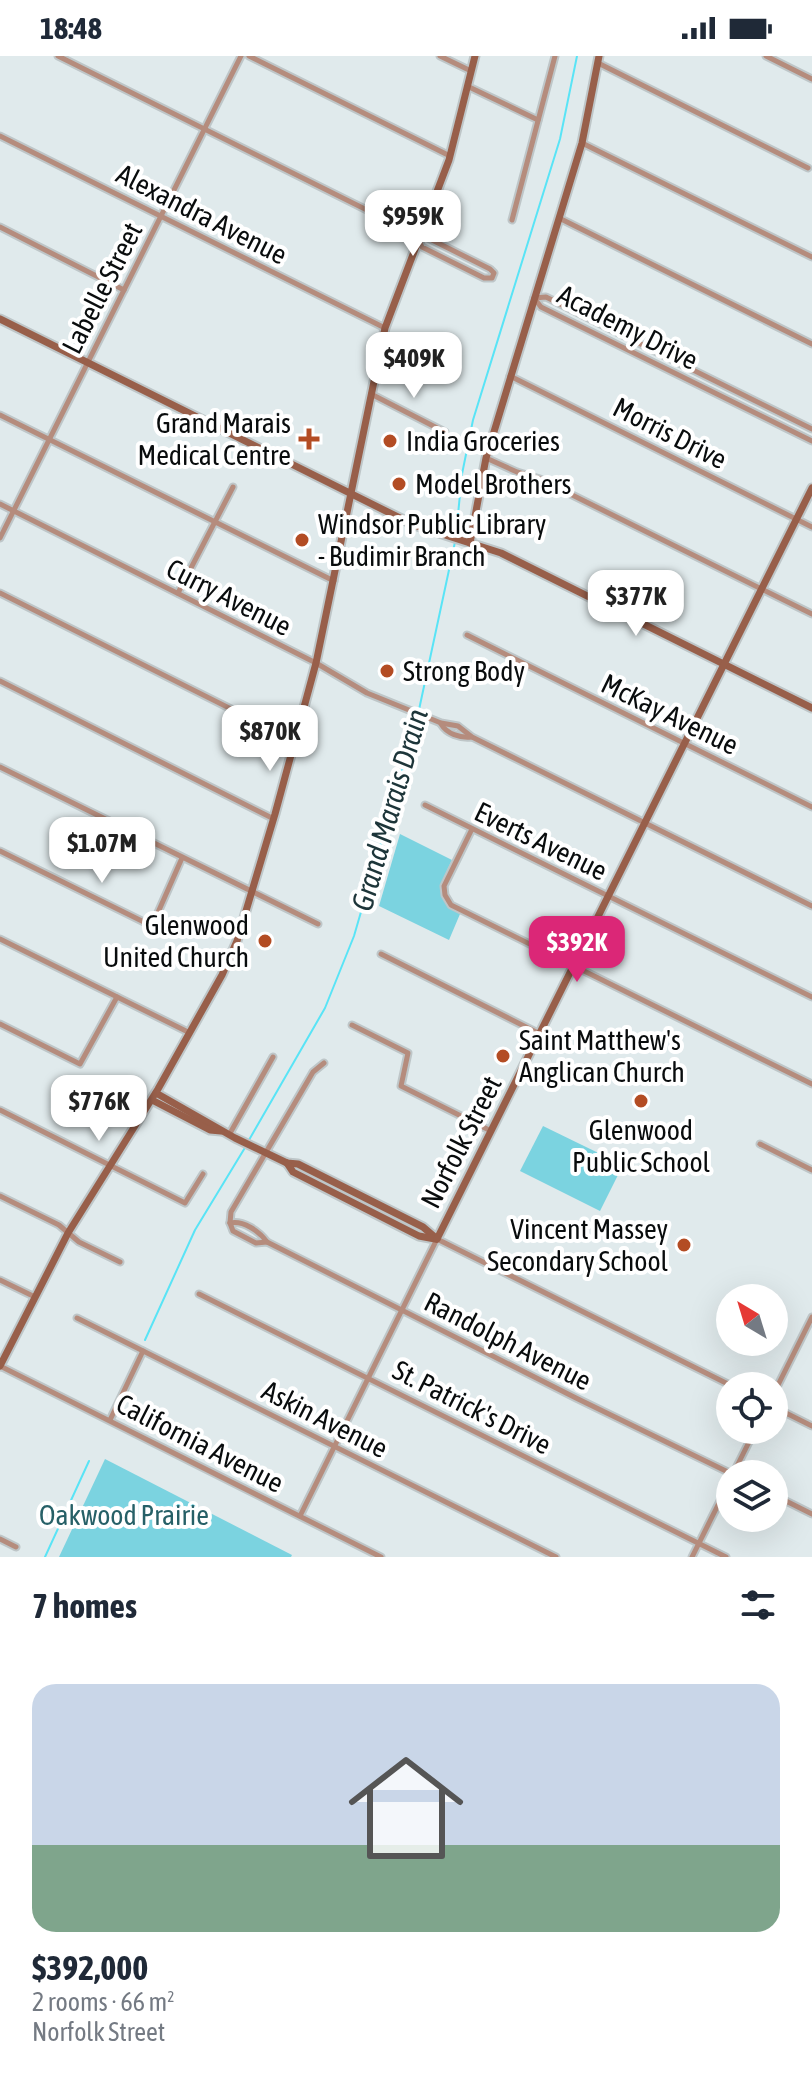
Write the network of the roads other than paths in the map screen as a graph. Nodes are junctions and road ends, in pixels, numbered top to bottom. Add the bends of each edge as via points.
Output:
1 (58, 56) edge
2 (241, 56) edge
3 (249, 56) edge
4 (440, 56) edge
5 (475, 56) edge
6 (555, 56) edge
7 (766, 56) edge
8 (598, 60) edge
9 (471, 71) junction
10 (812, 79) edge
11 (467, 86) junction
12 (538, 120) junction
13 (204, 129) junction
14 (0, 136) edge
15 (582, 143) junction
16 (450, 156) junction
17 (808, 168) dead end
18 (161, 216) junction
19 (558, 218) junction
20 (512, 220) dead end
21 (0, 227) edge
22 (418, 238) junction
23 (812, 257) edge
24 (124, 290) junction
25 (533, 298) junction
26 (0, 319) edge
27 (385, 328) junction
28 (812, 344) edge
29 (87, 363) junction
30 (510, 376) junction
31 (370, 394) junction
32 (0, 415) edge
33 (812, 429) edge
34 (445, 432) dead end
35 (49, 439) junction
36 (812, 441) edge
37 (486, 458) junction
38 (233, 487) dead end
39 (812, 488) edge
40 (351, 494) junction
41 (0, 504) edge
42 (14, 511) junction
43 (796, 519) junction
44 (215, 522) junction
45 (812, 527) edge
46 (0, 538) edge
47 (470, 543) junction
48 (334, 581) junction
49 (762, 589) junction
50 (0, 593) edge
51 (178, 593) junction
52 (812, 614) edge
53 (467, 635) dead end
54 (316, 663) junction
55 (724, 664) junction
56 (0, 681) edge
57 (812, 708) edge
58 (296, 741) junction
59 (685, 743) junction
60 (0, 767) edge
61 (425, 805) dead end
62 (812, 807) edge
63 (274, 819) junction
64 (645, 823) junction
65 (472, 829) junction
66 (0, 851) edge
67 (182, 858) junction
68 (252, 892) junction
69 (608, 896) junction
70 (812, 906) edge
71 (318, 924) dead end
72 (0, 939) edge
73 (381, 954) dead end
74 (573, 966) junction
75 (117, 997) junction
76 (812, 997) edge
77 (0, 1024) edge
78 (352, 1025) dead end
79 (190, 1033) junction
80 (540, 1034) junction
81 (273, 1057) dead end
82 (324, 1063) dead end
83 (812, 1084) edge
84 (154, 1097) junction
85 (0, 1110) edge
86 (491, 1131) junction
87 (228, 1134) junction
88 (760, 1144) dead end
89 (264, 1152) junction
90 (110, 1165) junction
91 (812, 1170) edge
92 (203, 1174) dead end
93 (0, 1196) edge
94 (230, 1223) junction
95 (68, 1233) junction
96 (437, 1239) junction
97 (267, 1242) junction
98 (120, 1262) dead end
99 (0, 1280) edge
100 (199, 1294) dead end
101 (35, 1297) junction
102 (402, 1310) junction
103 (812, 1317) edge
104 (77, 1318) dead end
105 (803, 1334) junction
106 (812, 1339) edge
107 (143, 1351) junction
108 (0, 1366) edge
109 (784, 1372) edge
110 (368, 1378) junction
111 (716, 1378) edge
112 (788, 1414) edge
113 (110, 1420) junction
114 (812, 1426) edge
115 (334, 1446) junction
116 (716, 1466) edge
117 (788, 1502) edge
118 (716, 1509) edge
119 (812, 1514) edge
120 (300, 1516) junction
121 (0, 1539) edge
122 (699, 1543) junction
123 (16, 1547) dead end
124 (381, 1557) edge
125 (556, 1557) edge
126 (692, 1557) edge
127 (726, 1557) edge

1 - 13 street
2 - 13 street, Labelle Street
3 - 16 street
4 - 9 street
5 - 9 street
6 - 12 street
7 - 10 street
8 - 15 street
8 - 17 street
9 - 11 street
11 - 12 street
11 - 16 street
12 - 20 street
13 - 18 street, Labelle Street
13 - 22 street
14 - 18 street, Alexandra Avenue
15 - 19 street
15 - 23 street
16 - 22 street
18 - 24 street, Labelle Street
18 - 27 street, Alexandra Avenue
19 - 25 street
19 - 28 street
21 - 24 street
22 - 22 street via 422,247 492,278 490,269 426,237
22 - 27 street
24 - 29 street, Labelle Street
25 - 30 street
25 - 33 street, Academy Drive via 546,297
25 - 36 street, Academy Drive via 541,307
26 - 29 street
27 - 31 street
29 - 35 street, Labelle Street
29 - 40 street
30 - 37 street
30 - 43 street, Morris Drive
31 - 34 street
31 - 40 street
32 - 35 street
35 - 42 street, Labelle Street
35 - 44 street
37 - 47 street
37 - 49 street via 540,479
38 - 44 street
39 - 43 street, Norfolk Street
40 - 47 street via 414,525
40 - 48 street
41 - 42 street, Curry Avenue
42 - 46 street, Labelle Street
42 - 51 street, Curry Avenue
43 - 45 street, Morris Drive
43 - 49 street, Norfolk Street
44 - 48 street
44 - 51 street
47 - 55 street via 501,553
48 - 54 street
49 - 52 street
49 - 55 street, Norfolk Street
50 - 58 street
51 - 54 street, Curry Avenue
53 - 59 street, McKay Avenue
54 - 58 street
54 - 64 street, Curry Avenue via 350,685 458,726
55 - 57 street
55 - 59 street, Norfolk Street
56 - 63 street
58 - 63 street
59 - 62 street, McKay Avenue
59 - 64 street, Norfolk Street
60 - 67 street
61 - 65 street, Everts Avenue
63 - 68 street
64 - 69 street, Norfolk Street
64 - 70 street, Curry Avenue
65 - 69 street, Everts Avenue
65 - 74 street via 444,886 451,905
66 - 67 street via 152,926
67 - 68 street
68 - 71 street
68 - 79 street via 232,953
69 - 74 street, Norfolk Street
69 - 76 street, Everts Avenue
72 - 75 street
73 - 80 street
74 - 80 street, Norfolk Street
74 - 83 street
75 - 77 street via 80,1064
75 - 79 street
78 - 86 street via 408,1053 401,1086
79 - 84 street
80 - 86 street, Norfolk Street
81 - 87 street
82 - 89 street via 313,1072
84 - 87 street via 210,1130
84 - 90 street
85 - 90 street
86 - 96 street, Norfolk Street
87 - 89 street
88 - 91 street
89 - 94 street
89 - 96 street via 298,1164
90 - 92 street via 185,1203
90 - 95 street
93 - 95 street
94 - 97 street, Randolph Avenue via 261,1233
94 - 97 street, Randolph Avenue via 233,1231 256,1243
95 - 98 street
95 - 101 street
96 - 102 street, Norfolk Street
96 - 111 street
97 - 102 street, Randolph Avenue
99 - 101 street
100 - 110 street, St. Patrick's Drive
101 - 108 street
102 - 110 street, Norfolk Street
102 - 116 street, Randolph Avenue
103 - 105 street
104 - 107 street, Askin Avenue
105 - 106 street
105 - 109 street
107 - 113 street
107 - 115 street, Askin Avenue
108 - 113 street, California Avenue
110 - 115 street, Norfolk Street
110 - 122 street, St. Patrick's Drive
112 - 114 street
113 - 120 street, California Avenue
115 - 120 street, Norfolk Street
115 - 125 street, Askin Avenue
117 - 119 street
118 - 122 street
120 - 124 street, California Avenue
121 - 123 street
122 - 126 street
122 - 127 street, St. Patrick's Drive

